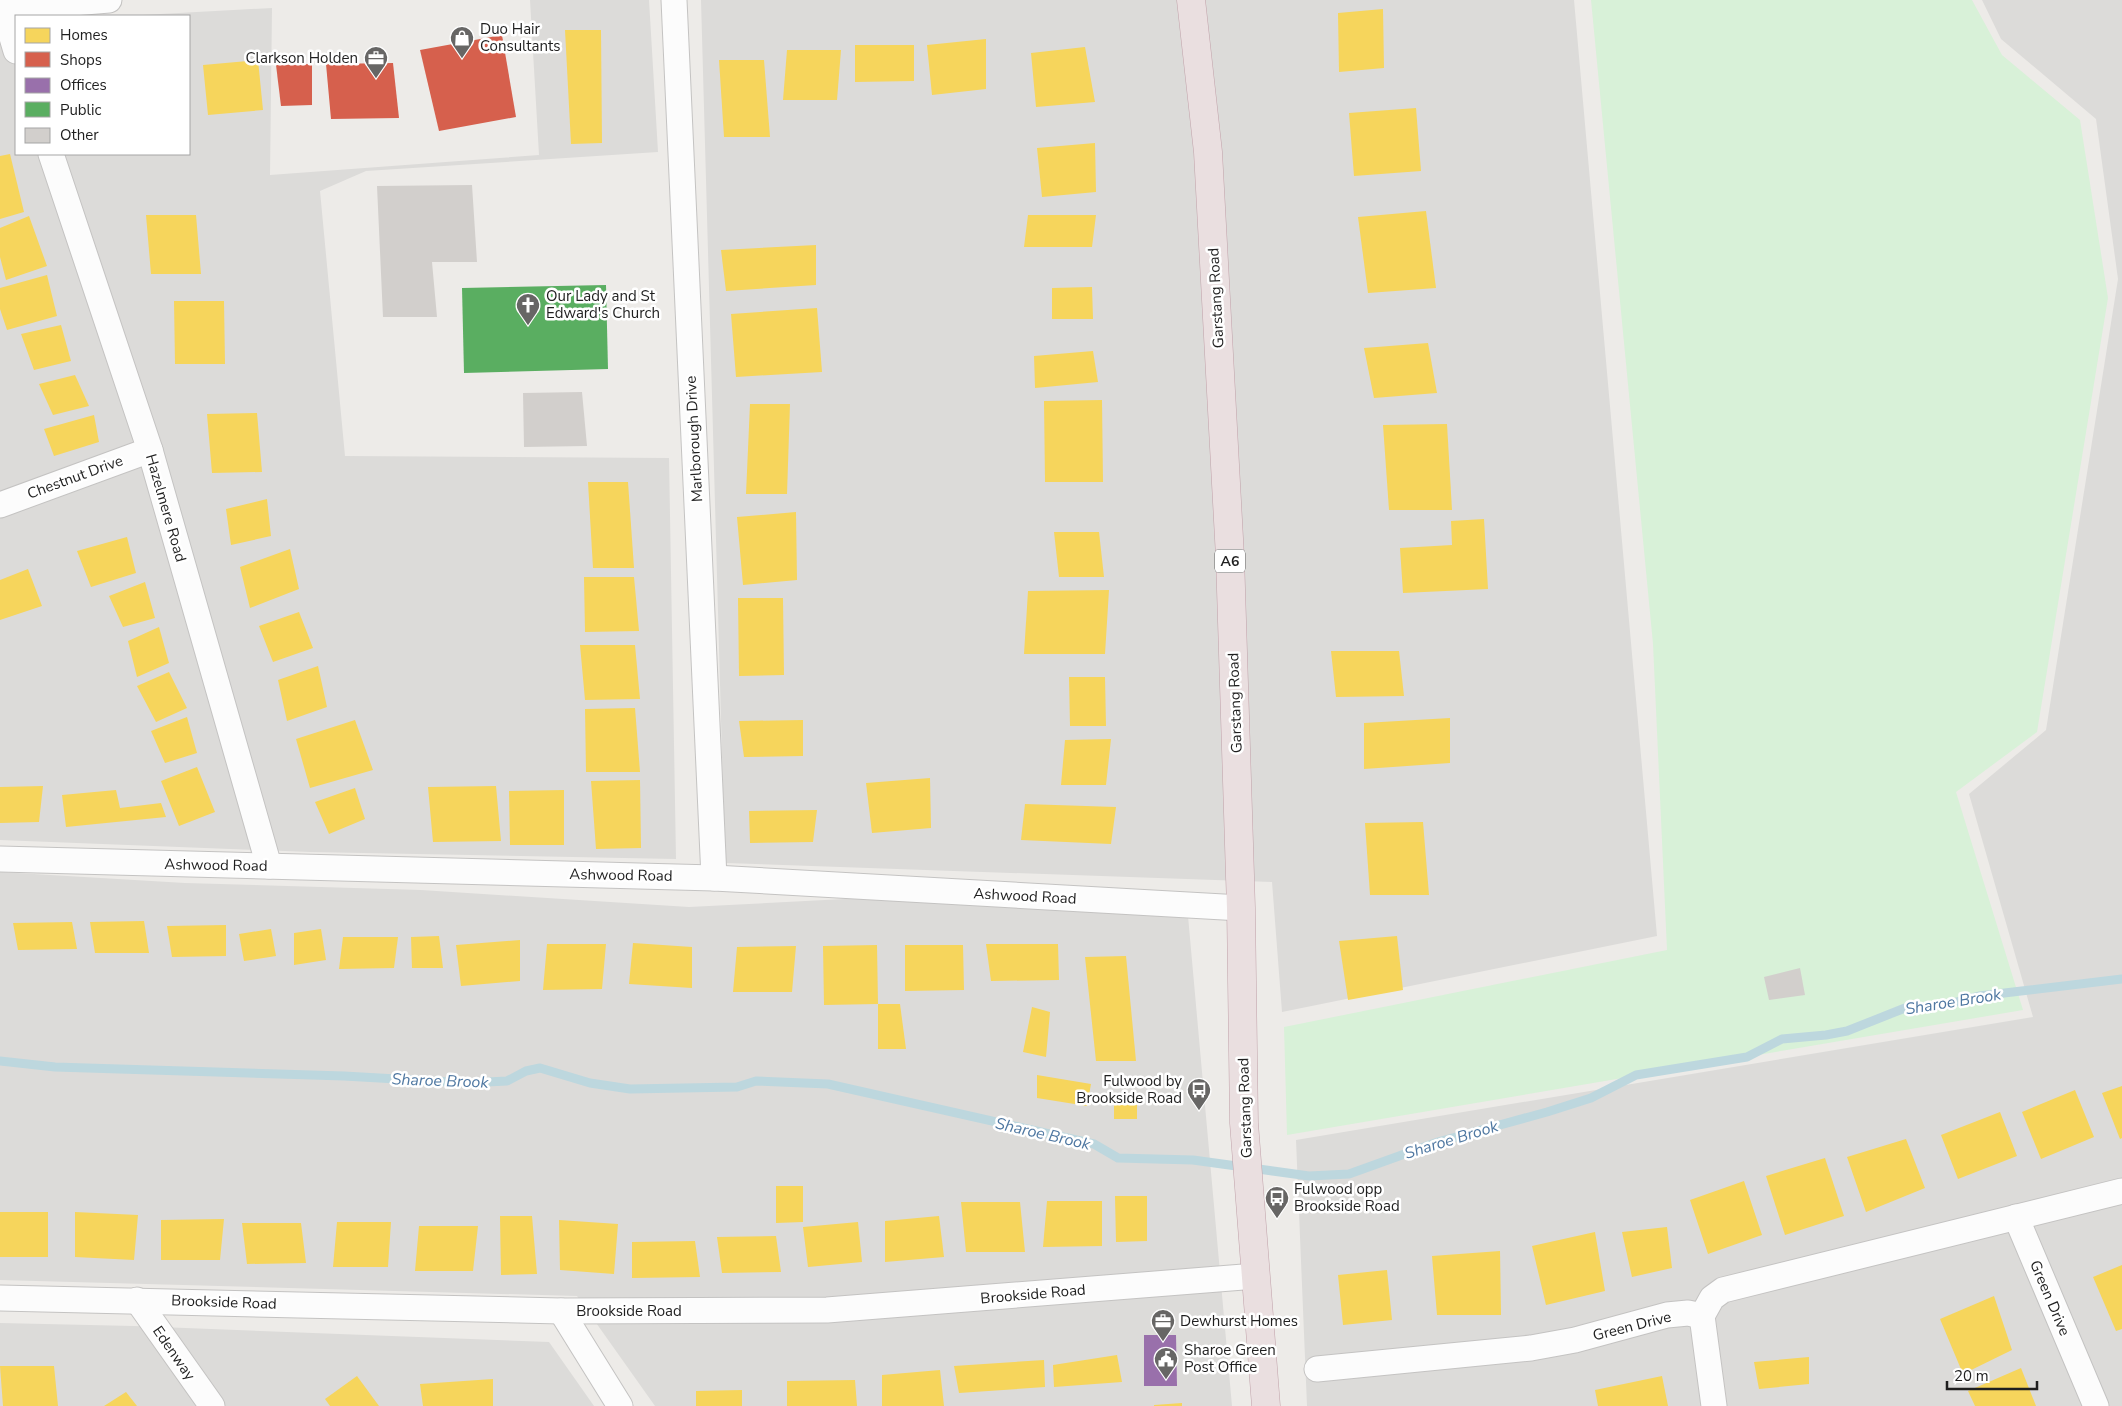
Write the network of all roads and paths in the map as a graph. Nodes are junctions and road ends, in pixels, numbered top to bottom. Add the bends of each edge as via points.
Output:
1 (109, 0) edge
2 (674, 0) edge
3 (1192, 0) edge
4 (1, 6) edge
5 (15, 48) edge
6 (51, 155) edge
7 (150, 450) junction
8 (0, 505) edge
9 (0, 860) edge
10 (269, 866) junction
11 (714, 878) junction
12 (1241, 908) junction
13 (2122, 1191) edge
14 (2016, 1217) junction
15 (1256, 1276) junction
16 (0, 1298) edge
17 (137, 1300) junction
18 (561, 1311) junction
19 (1702, 1316) junction
20 (1317, 1369) dead end
21 (212, 1406) edge
22 (620, 1406) edge
23 (1266, 1406) edge
24 (1714, 1406) edge
25 (2096, 1406) edge

1 - 4 street
2 - 11 street, Marlborough Drive
3 - 12 highway, Garstang Road / A6 via 1208,162 1230,557
4 - 5 street
6 - 7 street, Hazelmere Road
7 - 8 street, Chestnut Drive
7 - 10 street, Hazelmere Road
9 - 10 street, Ashwood Road
10 - 11 street, Ashwood Road
11 - 12 street, Ashwood Road
12 - 15 highway, Garstang Road / A6 via 1244,1124
13 - 14 street
14 - 19 street via 1740,1284 1712,1298
14 - 25 street, Green Drive
15 - 18 street, Brookside Road via 827,1310
15 - 23 highway, Garstang Road / A6
16 - 17 street, Brookside Road
17 - 18 street, Brookside Road
17 - 21 street, Edenway
18 - 22 street
19 - 20 street, Green Drive via 1688,1313 1668,1315 1575,1340 1531,1348
19 - 24 street

